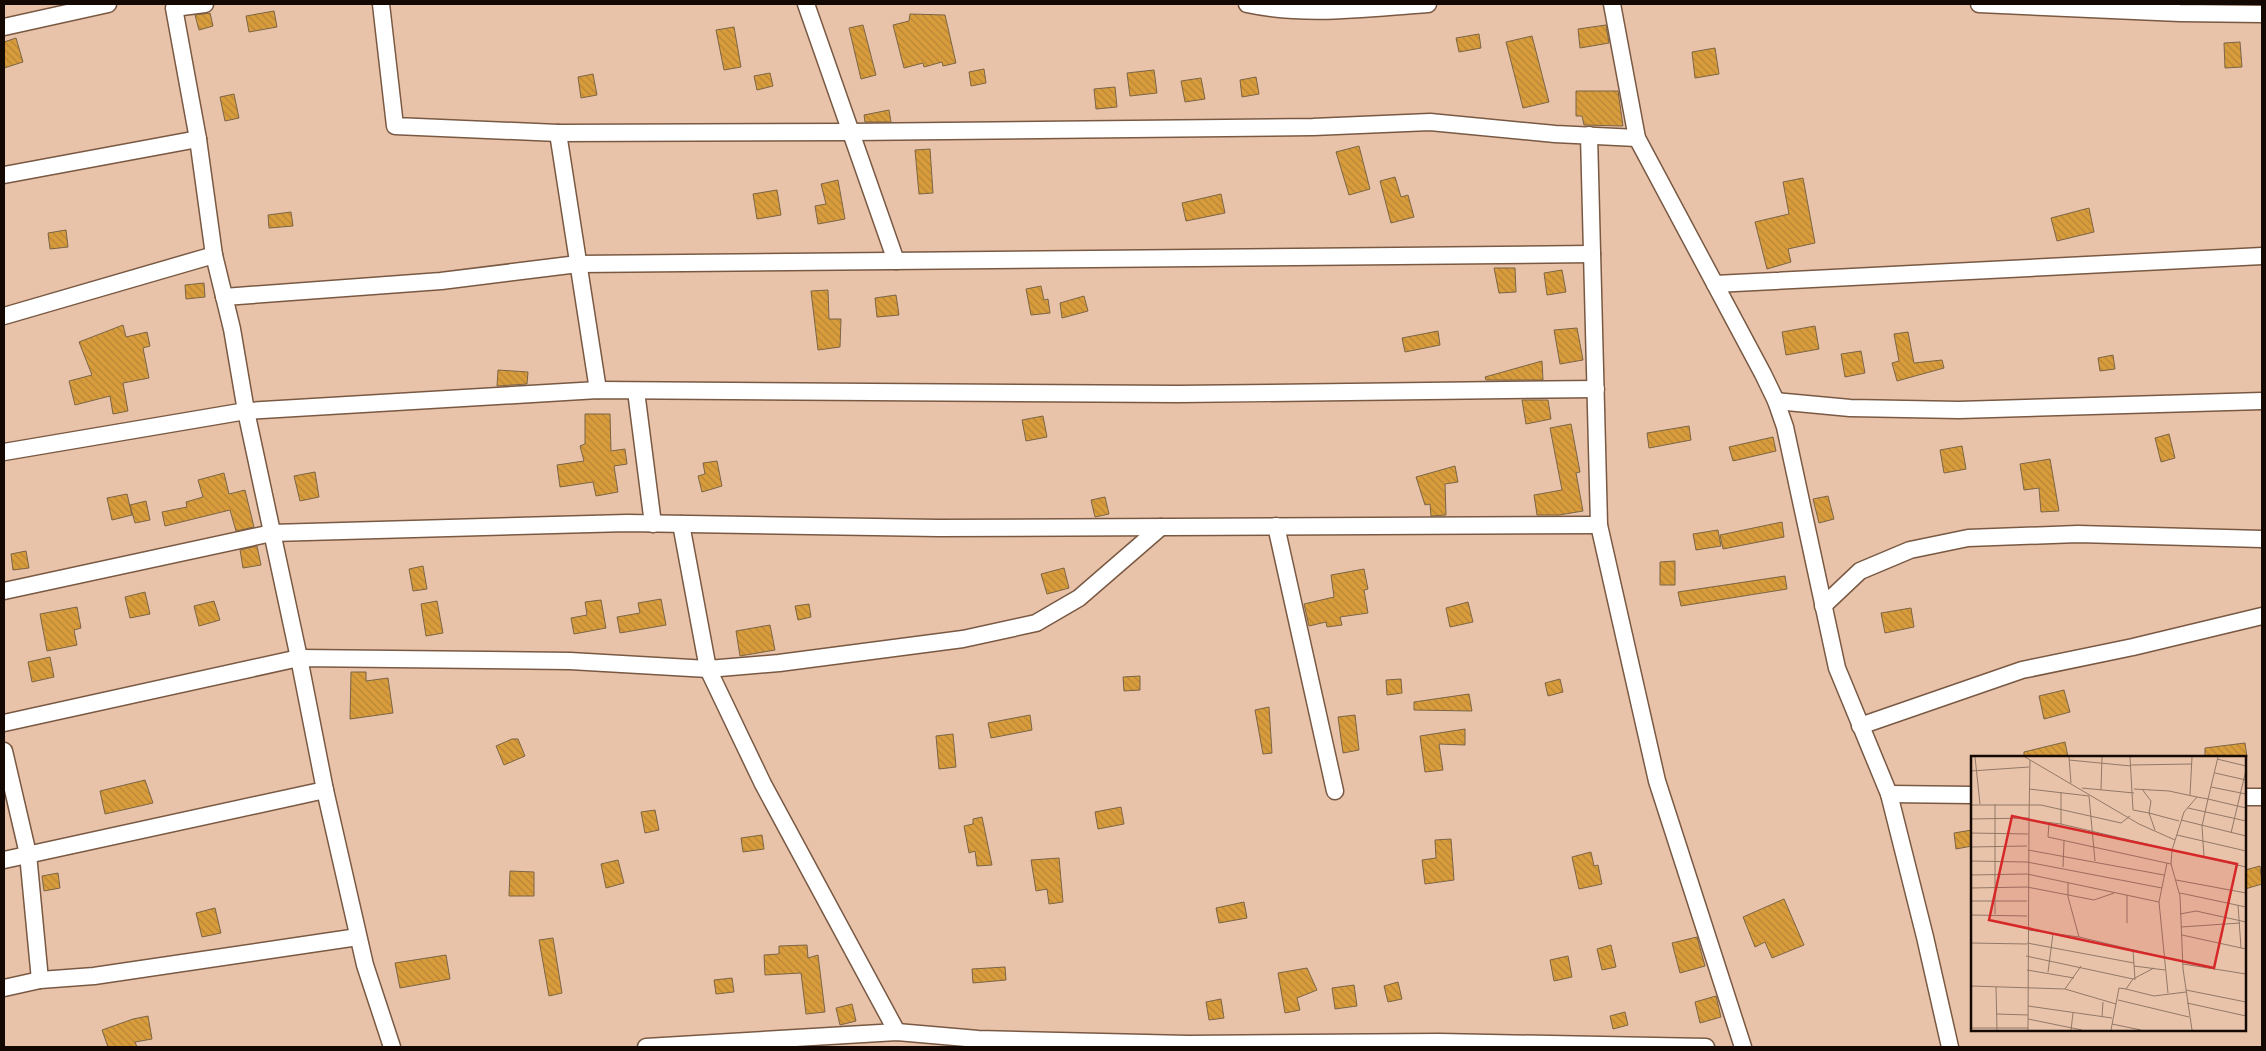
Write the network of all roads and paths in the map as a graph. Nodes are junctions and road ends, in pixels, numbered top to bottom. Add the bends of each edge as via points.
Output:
1 (108, 4) edge
2 (205, 4) edge
3 (381, 4) edge
4 (806, 4) edge
5 (1247, 4) edge
6 (1428, 4) edge
7 (1612, 4) edge
8 (1979, 4) edge
9 (174, 6) edge
10 (2262, 14) edge
11 (4, 27) edge
12 (851, 132) junction
13 (558, 133) junction
14 (1589, 135) junction
15 (1637, 138) junction
16 (198, 140) junction
17 (4, 175) edge
18 (1592, 254) junction
19 (214, 256) junction
20 (2262, 256) edge
21 (896, 261) junction
22 (578, 264) junction
23 (1715, 284) junction
24 (224, 297) junction
25 (4, 316) edge
26 (1596, 389) junction
27 (598, 390) junction
28 (636, 391) junction
29 (1776, 401) junction
30 (2262, 402) edge
31 (246, 410) junction
32 (4, 452) edge
33 (653, 524) junction
34 (682, 524) junction
35 (1599, 525) junction
36 (1276, 526) junction
37 (1160, 527) junction
38 (272, 533) junction
39 (2262, 539) edge
40 (4, 591) edge
41 (1824, 606) junction
42 (2262, 616) edge
43 (299, 658) junction
44 (708, 668) junction
45 (4, 723) edge
46 (1860, 726) junction
47 (4, 751) edge
48 (326, 790) junction
49 (1334, 791) dead end
50 (1889, 794) junction
51 (1971, 795) edge
52 (2246, 797) edge
53 (2262, 797) edge
54 (28, 854) junction
55 (4, 860) edge
56 (358, 936) junction
57 (40, 980) junction
58 (4, 988) edge
59 (897, 1032) junction
60 (1440, 1044) edge
61 (392, 1047) edge
62 (646, 1047) edge
63 (1706, 1047) edge
64 (1743, 1047) edge
65 (1950, 1047) edge

1 - 11 street
2 - 9 street
3 - 13 street via 394,126
4 - 12 street
5 - 6 street via 1276,10 1322,11
7 - 15 street
8 - 10 street
9 - 16 street
12 - 13 street
12 - 14 street via 1313,127 1430,122
12 - 21 street
13 - 22 street
14 - 15 street
14 - 18 street
15 - 23 street
16 - 17 street
16 - 19 street
18 - 21 street
18 - 26 street
19 - 24 street
19 - 25 street
20 - 23 street
21 - 22 street
22 - 24 street via 441,281
22 - 27 street
23 - 29 street
24 - 31 street
26 - 28 street via 1178,394
26 - 35 street
27 - 28 street
27 - 31 street
28 - 33 street
29 - 30 street via 1850,408 1950,410
29 - 41 street via 1785,427
31 - 32 street
31 - 38 street
33 - 34 street
33 - 38 street
34 - 37 street
34 - 44 street
35 - 36 street
35 - 64 street via 1657,781
36 - 37 street
36 - 49 street
37 - 44 street via 1079,598 1036,623 963,639 779,664
38 - 40 street
38 - 43 street
39 - 41 street via 2078,534 1968,538 1910,550 1860,571
41 - 46 street via 1837,668
42 - 46 street via 2022,670
43 - 44 street via 570,661
43 - 45 street
43 - 48 street
44 - 59 street via 763,784
46 - 50 street
47 - 54 street
48 - 54 street
48 - 56 street
50 - 51 street
50 - 65 street
52 - 53 street
54 - 55 street
54 - 57 street
56 - 57 street via 94,976
56 - 61 street
57 - 58 street
59 - 60 street via 978,1039 1188,1044
59 - 62 street
60 - 63 street

